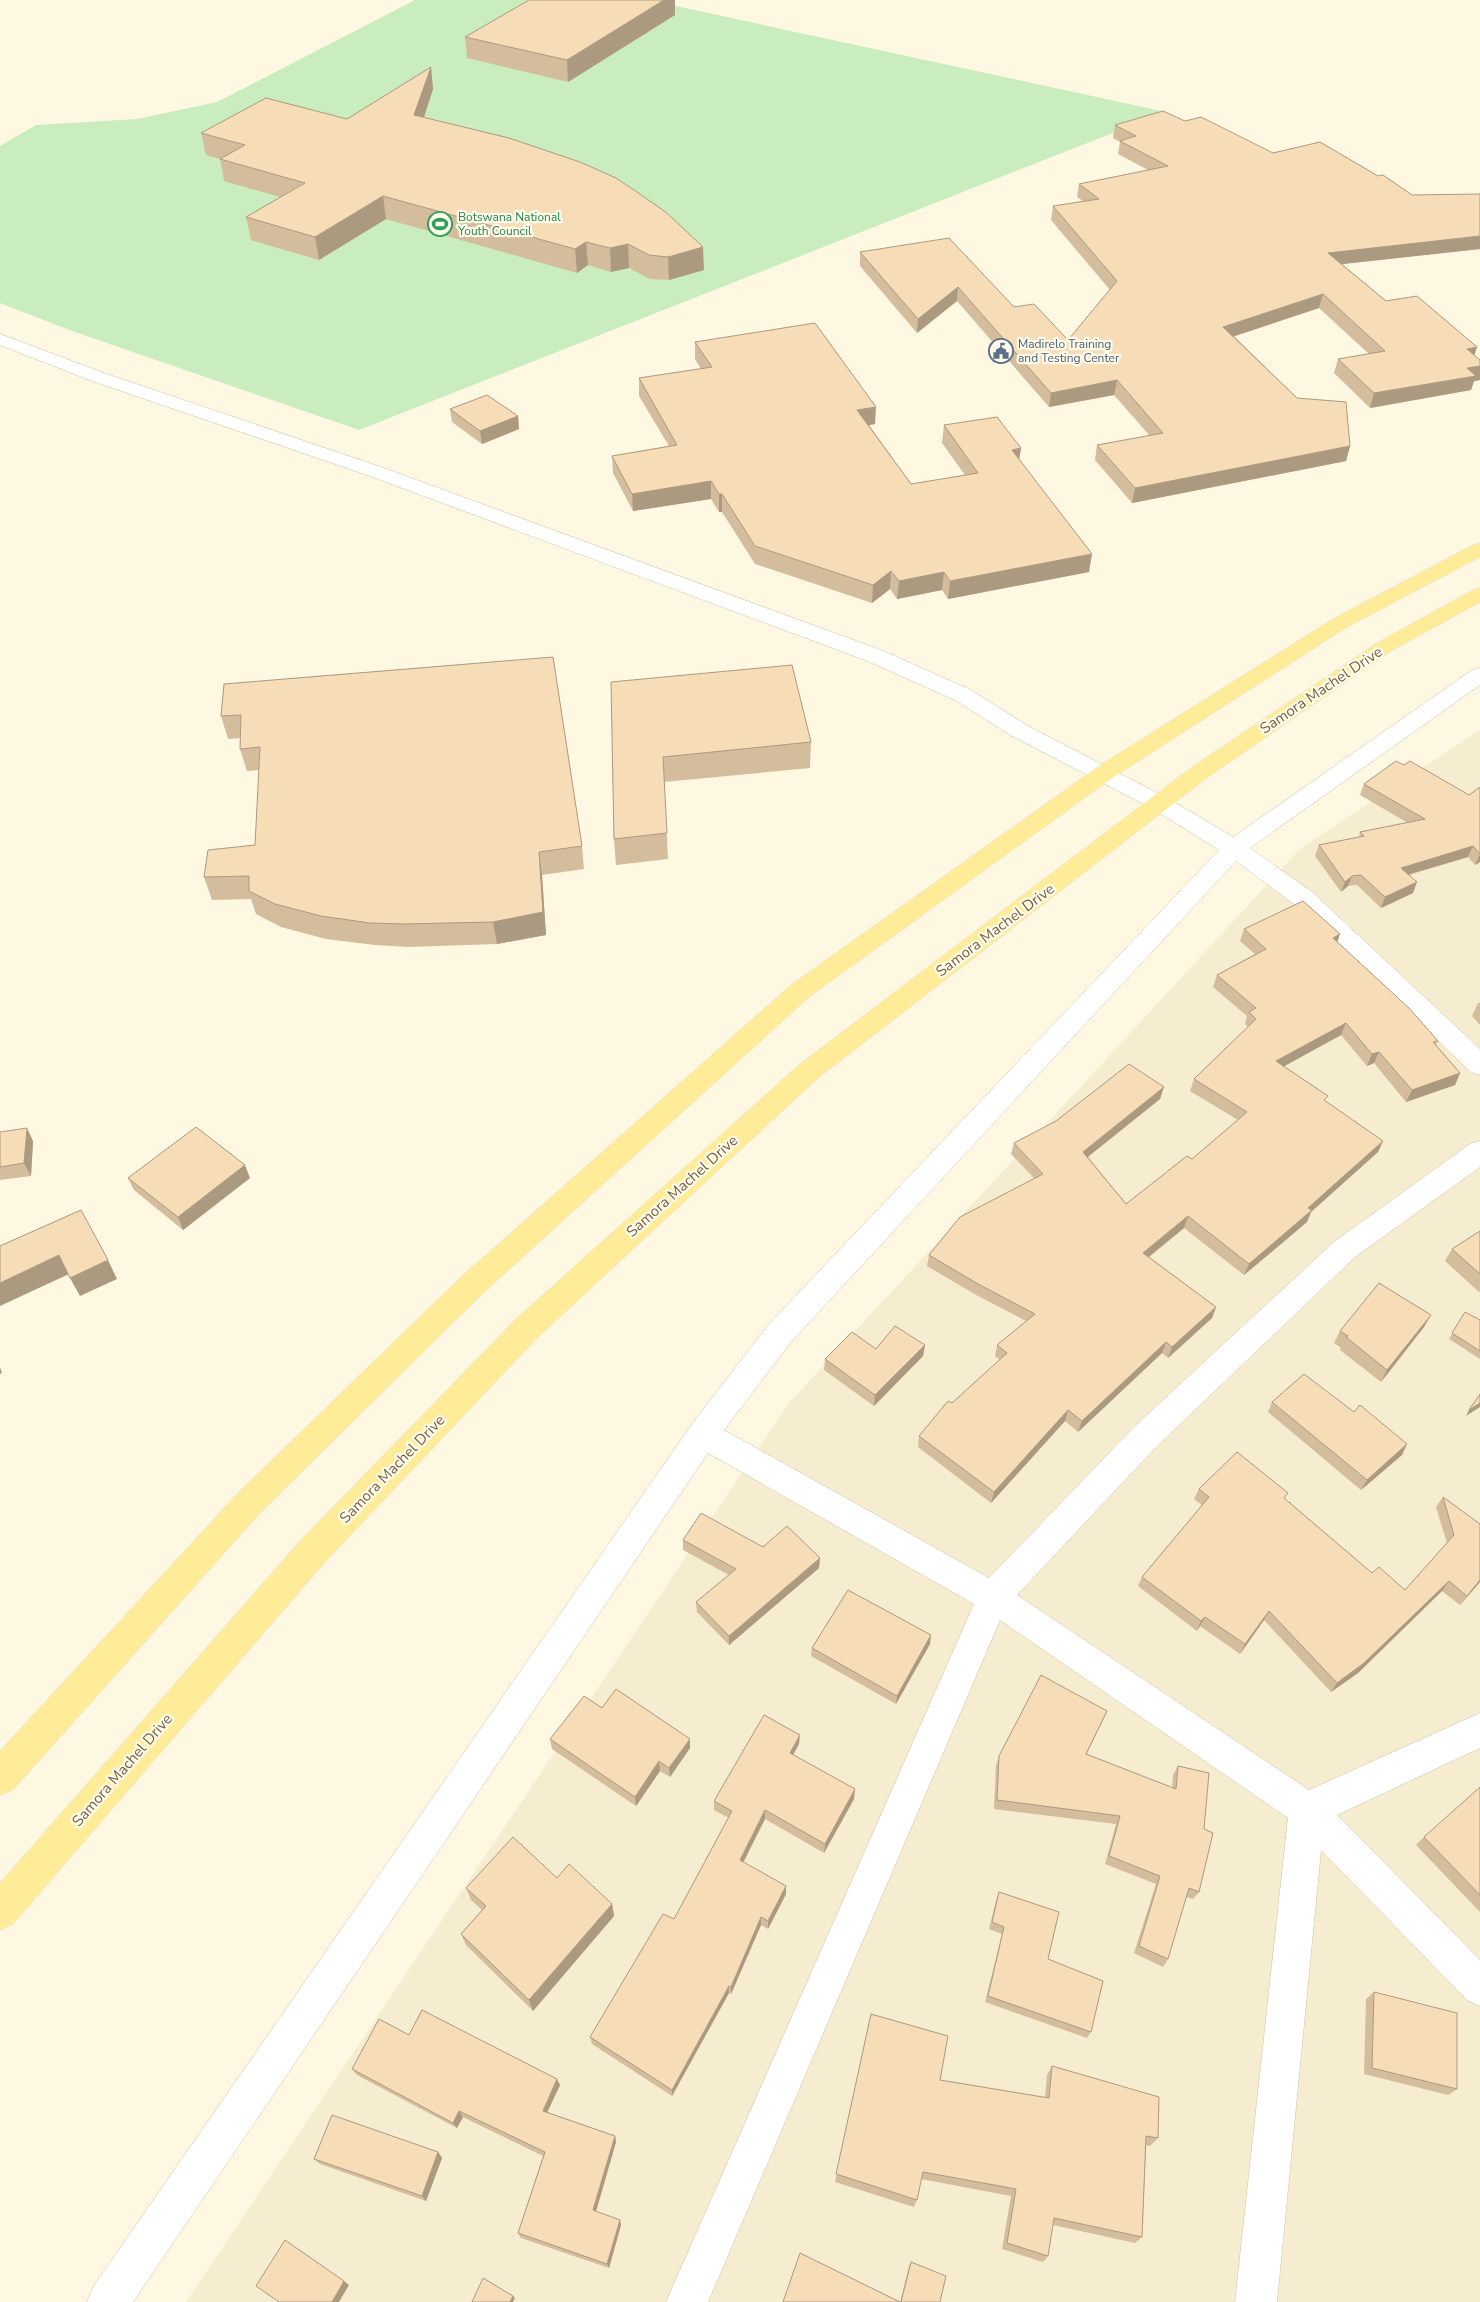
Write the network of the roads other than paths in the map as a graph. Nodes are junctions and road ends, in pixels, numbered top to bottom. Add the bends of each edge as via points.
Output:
1 (0, 339) edge
2 (1480, 549) edge
3 (1480, 594) edge
4 (1480, 675) edge
5 (1104, 773) junction
6 (1161, 804) junction
7 (1234, 848) junction
8 (1480, 1065) edge
9 (1480, 1152) edge
10 (704, 1434) junction
11 (993, 1597) junction
12 (1480, 1730) edge
13 (0, 1777) edge
14 (1307, 1810) junction
15 (0, 1911) edge
16 (1480, 1987) edge
17 (108, 2302) edge
18 (687, 2302) edge
19 (1256, 2302) edge

1 - 5 street via 98,377 374,471 873,655 963,695 1020,731
2 - 5 main road via 1340,623
3 - 6 main road, Samora Machel Drive via 1384,647 1200,772
4 - 7 street
5 - 6 street
5 - 13 main road via 800,991 470,1287 249,1503
6 - 7 street
6 - 15 main road, Samora Machel Drive via 809,1071 527,1328 313,1551
7 - 8 street via 1303,898
7 - 10 street via 780,1333
9 - 11 street via 1345,1249 1145,1437
10 - 11 street
10 - 17 street
11 - 14 street
11 - 18 street
12 - 14 street
14 - 16 street
14 - 19 street

